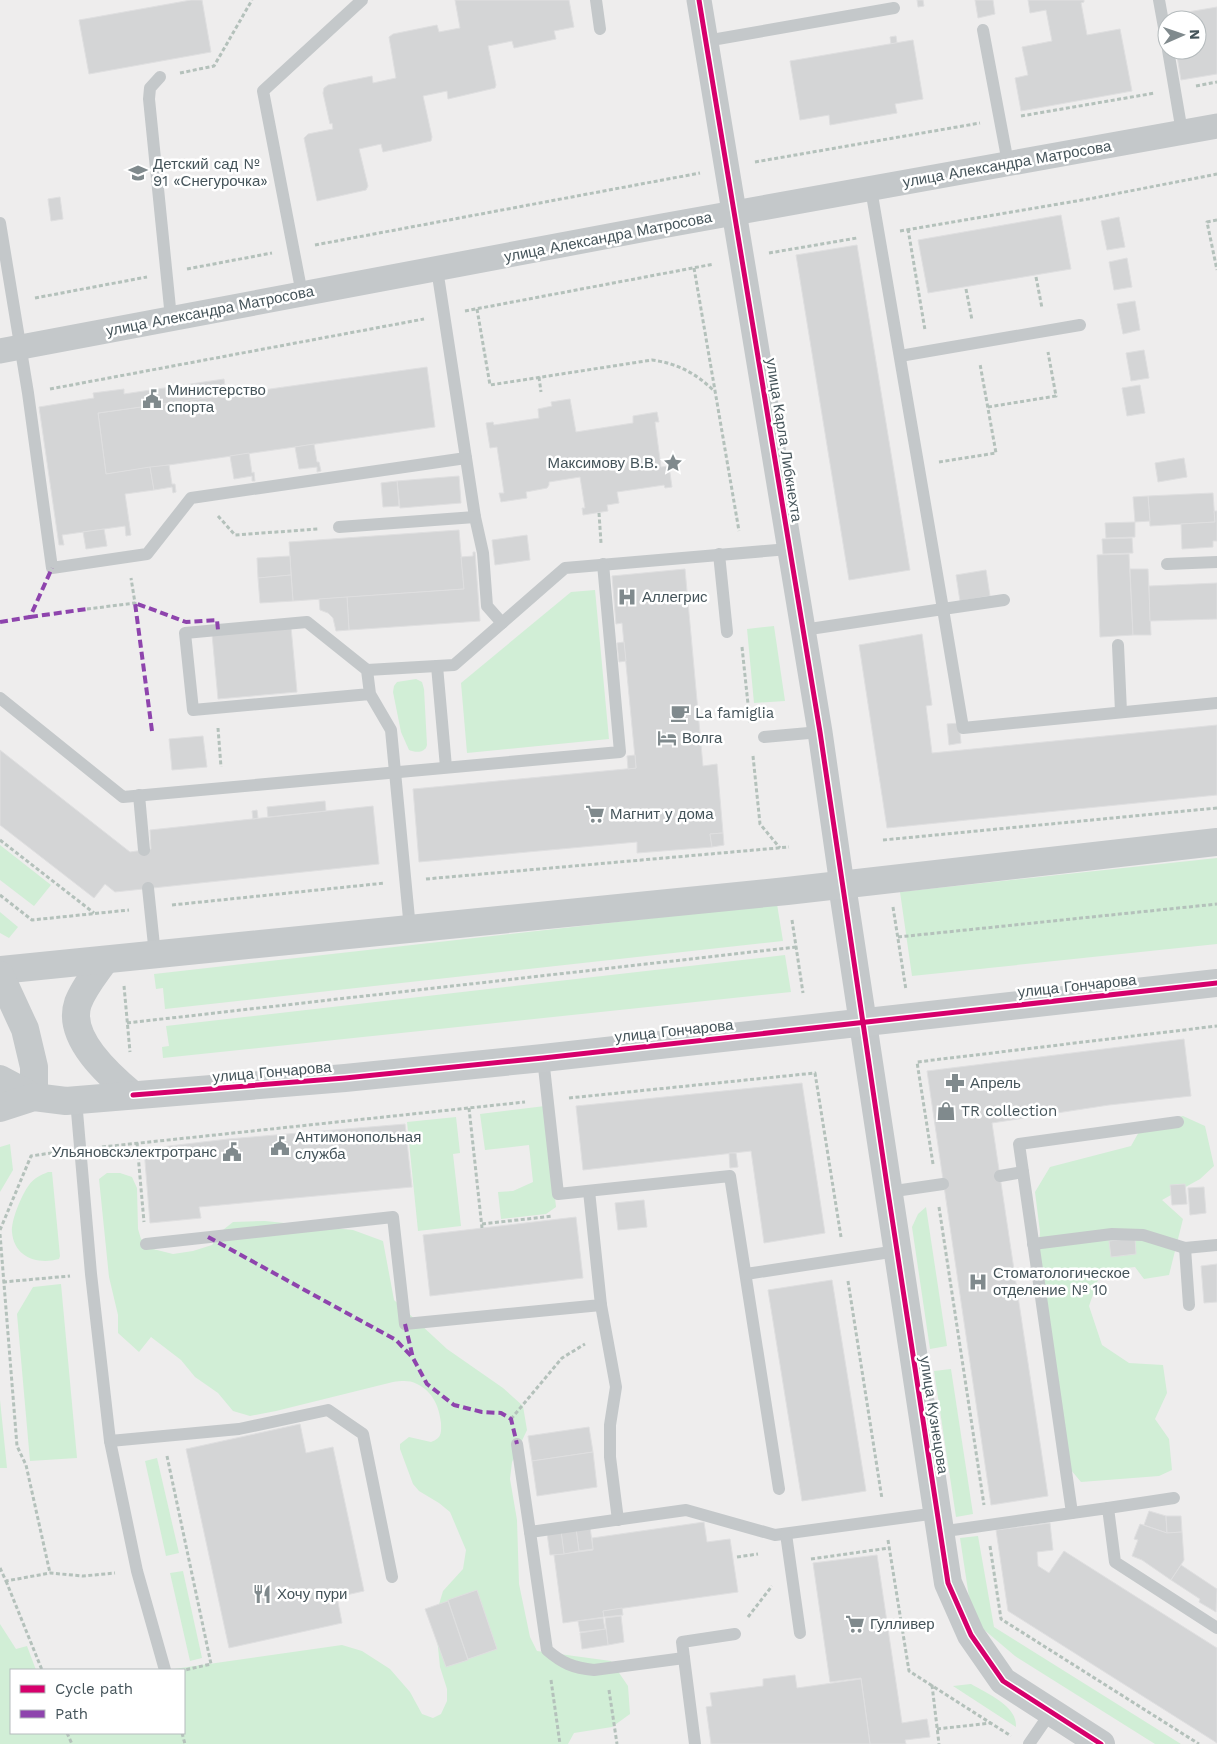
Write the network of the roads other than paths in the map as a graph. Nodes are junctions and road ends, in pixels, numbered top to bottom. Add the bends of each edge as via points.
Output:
1 (362, 0) edge
2 (596, 0) edge
3 (698, 0) edge
4 (894, 8) dead end
5 (600, 29) dead end
6 (983, 30) dead end
7 (706, 41) junction
8 (1170, 60) edge
9 (160, 77) road end
10 (1217, 126) edge
11 (1182, 132) junction
12 (1008, 163) junction
13 (871, 189) junction
14 (735, 213) junction
15 (0, 223) edge
16 (437, 268) junction
17 (302, 294) junction
18 (171, 318) junction
19 (1080, 325) dead end
20 (10, 349) edge
21 (900, 356) junction
22 (466, 458) junction
23 (475, 517) junction
24 (339, 527) road end
25 (789, 549) junction
26 (719, 554) junction
27 (1217, 562) edge
28 (603, 564) junction
29 (1167, 564) dead end
30 (1004, 600) dead end
31 (943, 609) junction
32 (502, 623) junction
33 (803, 630) junction
34 (727, 632) dead end
35 (1118, 645) dead end
36 (437, 666) junction
37 (367, 670) junction
38 (370, 694) junction
39 (0, 698) edge
40 (1217, 703) edge
41 (1121, 712) junction
42 (820, 732) junction
43 (764, 737) dead end
44 (446, 767) junction
45 (395, 772) junction
46 (139, 796) junction
47 (1217, 842) edge
48 (144, 850) dead end
49 (842, 886) junction
50 (148, 888) dead end
51 (410, 929) junction
52 (155, 955) junction
53 (114, 968) junction
54 (0, 970) edge
55 (0, 975) edge
56 (1217, 983) edge
57 (862, 1023) junction
58 (543, 1058) junction
59 (0, 1079) edge
60 (133, 1095) junction
61 (34, 1097) junction
62 (76, 1100) junction
63 (0, 1108) edge
64 (1178, 1122) dead end
65 (1023, 1172) junction
66 (1000, 1176) dead end
67 (940, 1184) road end
68 (589, 1191) junction
69 (888, 1192) junction
70 (146, 1244) road end
71 (1033, 1244) junction
72 (1217, 1246) edge
73 (1185, 1248) junction
74 (897, 1251) junction
75 (746, 1274) junction
76 (602, 1305) junction
77 (1189, 1305) dead end
78 (110, 1441) junction
79 (517, 1444) dead end
80 (779, 1489) dead end
81 (1174, 1498) dead end
82 (1108, 1508) junction
83 (1072, 1513) junction
84 (618, 1520) junction
85 (938, 1522) junction
86 (530, 1532) junction
87 (786, 1534) junction
88 (392, 1577) dead end
89 (1217, 1628) edge
90 (800, 1633) dead end
91 (735, 1634) road end
92 (684, 1658) junction
93 (165, 1669) edge
94 (1051, 1712) junction
95 (1023, 1742) edge
96 (695, 1744) edge
97 (1101, 1744) edge

1 - 17 lane via 263,91
2 - 5 lane
3 - 7 street, улица Карла Либкнехта
4 - 7 lane
6 - 12 lane
7 - 14 street, улица Карла Либкнехта
8 - 11 lane
9 - 18 lane via 150,88 149,100
10 - 11 street, улица Александра Матросова
11 - 12 street, улица Александра Матросова
12 - 13 street, улица Александра Матросова
13 - 14 street, улица Александра Матросова
13 - 21 lane
14 - 16 street, улица Александра Матросова
14 - 25 street, улица Карла Либкнехта
15 - 20 lane via 13,302
16 - 17 street, улица Александра Матросова
16 - 22 lane
17 - 18 street, улица Александра Матросова
18 - 20 street, улица Александра Матросова
19 - 21 lane
20 - 22 lane via 28,393 52,568 147,554 191,498
21 - 31 lane
22 - 23 lane
23 - 24 lane
23 - 32 lane via 483,553 487,606
25 - 26 lane
25 - 33 street, улица Карла Либкнехта
26 - 28 lane
26 - 34 lane
27 - 29 lane
28 - 32 lane via 565,568
28 - 44 lane via 620,752
30 - 31 lane
31 - 33 lane
31 - 41 lane via 963,728
32 - 36 lane via 454,665
33 - 42 street, улица Карла Либкнехта
35 - 41 lane
36 - 37 lane
36 - 44 lane
37 - 38 lane
37 - 38 lane via 307,622 185,633 193,710
38 - 45 lane via 391,730
39 - 46 lane via 123,797
40 - 41 lane
42 - 43 lane
42 - 49 street, улица Карла Либкнехта
44 - 45 lane
45 - 46 lane
45 - 51 lane
46 - 48 lane
47 - 49 main road
49 - 51 main road
49 - 57 street, улица Кузнецова
50 - 52 lane
51 - 52 main road
52 - 53 main road
53 - 54 main road
53 - 60 main road via 90,981 78,1004 77,1021 82,1039 100,1065
55 - 61 main road via 25,1029 34,1067
56 - 57 main road, улица Гончарова
57 - 58 main road, улица Гончарова
57 - 69 street, улица Кузнецова
58 - 60 main road, улица Гончарова
58 - 68 lane via 558,1194
59 - 61 main road
60 - 62 main road, улица Гончарова
61 - 62 main road, улица Гончарова
61 - 63 main road, улица Гончарова
62 - 78 lane
64 - 65 lane via 1019,1144
65 - 66 lane
65 - 71 lane
67 - 69 lane
68 - 75 lane via 730,1176
68 - 76 lane
69 - 74 street, улица Кузнецова
70 - 76 lane via 393,1217 405,1324
71 - 73 lane via 1112,1234 1144,1235
71 - 83 lane
72 - 73 lane
73 - 77 lane
74 - 75 lane
74 - 85 street, улица Кузнецова
75 - 80 lane
76 - 84 lane via 616,1387 610,1449
78 - 88 lane via 239,1429 328,1410 363,1434
78 - 93 lane via 137,1571
79 - 86 lane
81 - 82 lane
82 - 83 lane
82 - 89 lane via 1115,1562
83 - 85 lane via 987,1525
84 - 86 lane
84 - 87 lane via 686,1510 775,1535
85 - 87 lane via 885,1520
85 - 94 street, улица Кузнецова via 948,1583 971,1635 1003,1681
86 - 92 lane via 547,1650 560,1661 580,1669 594,1670
87 - 90 lane
91 - 92 lane via 682,1642
92 - 96 lane
94 - 95 lane
94 - 97 street, улица Кузнецова

